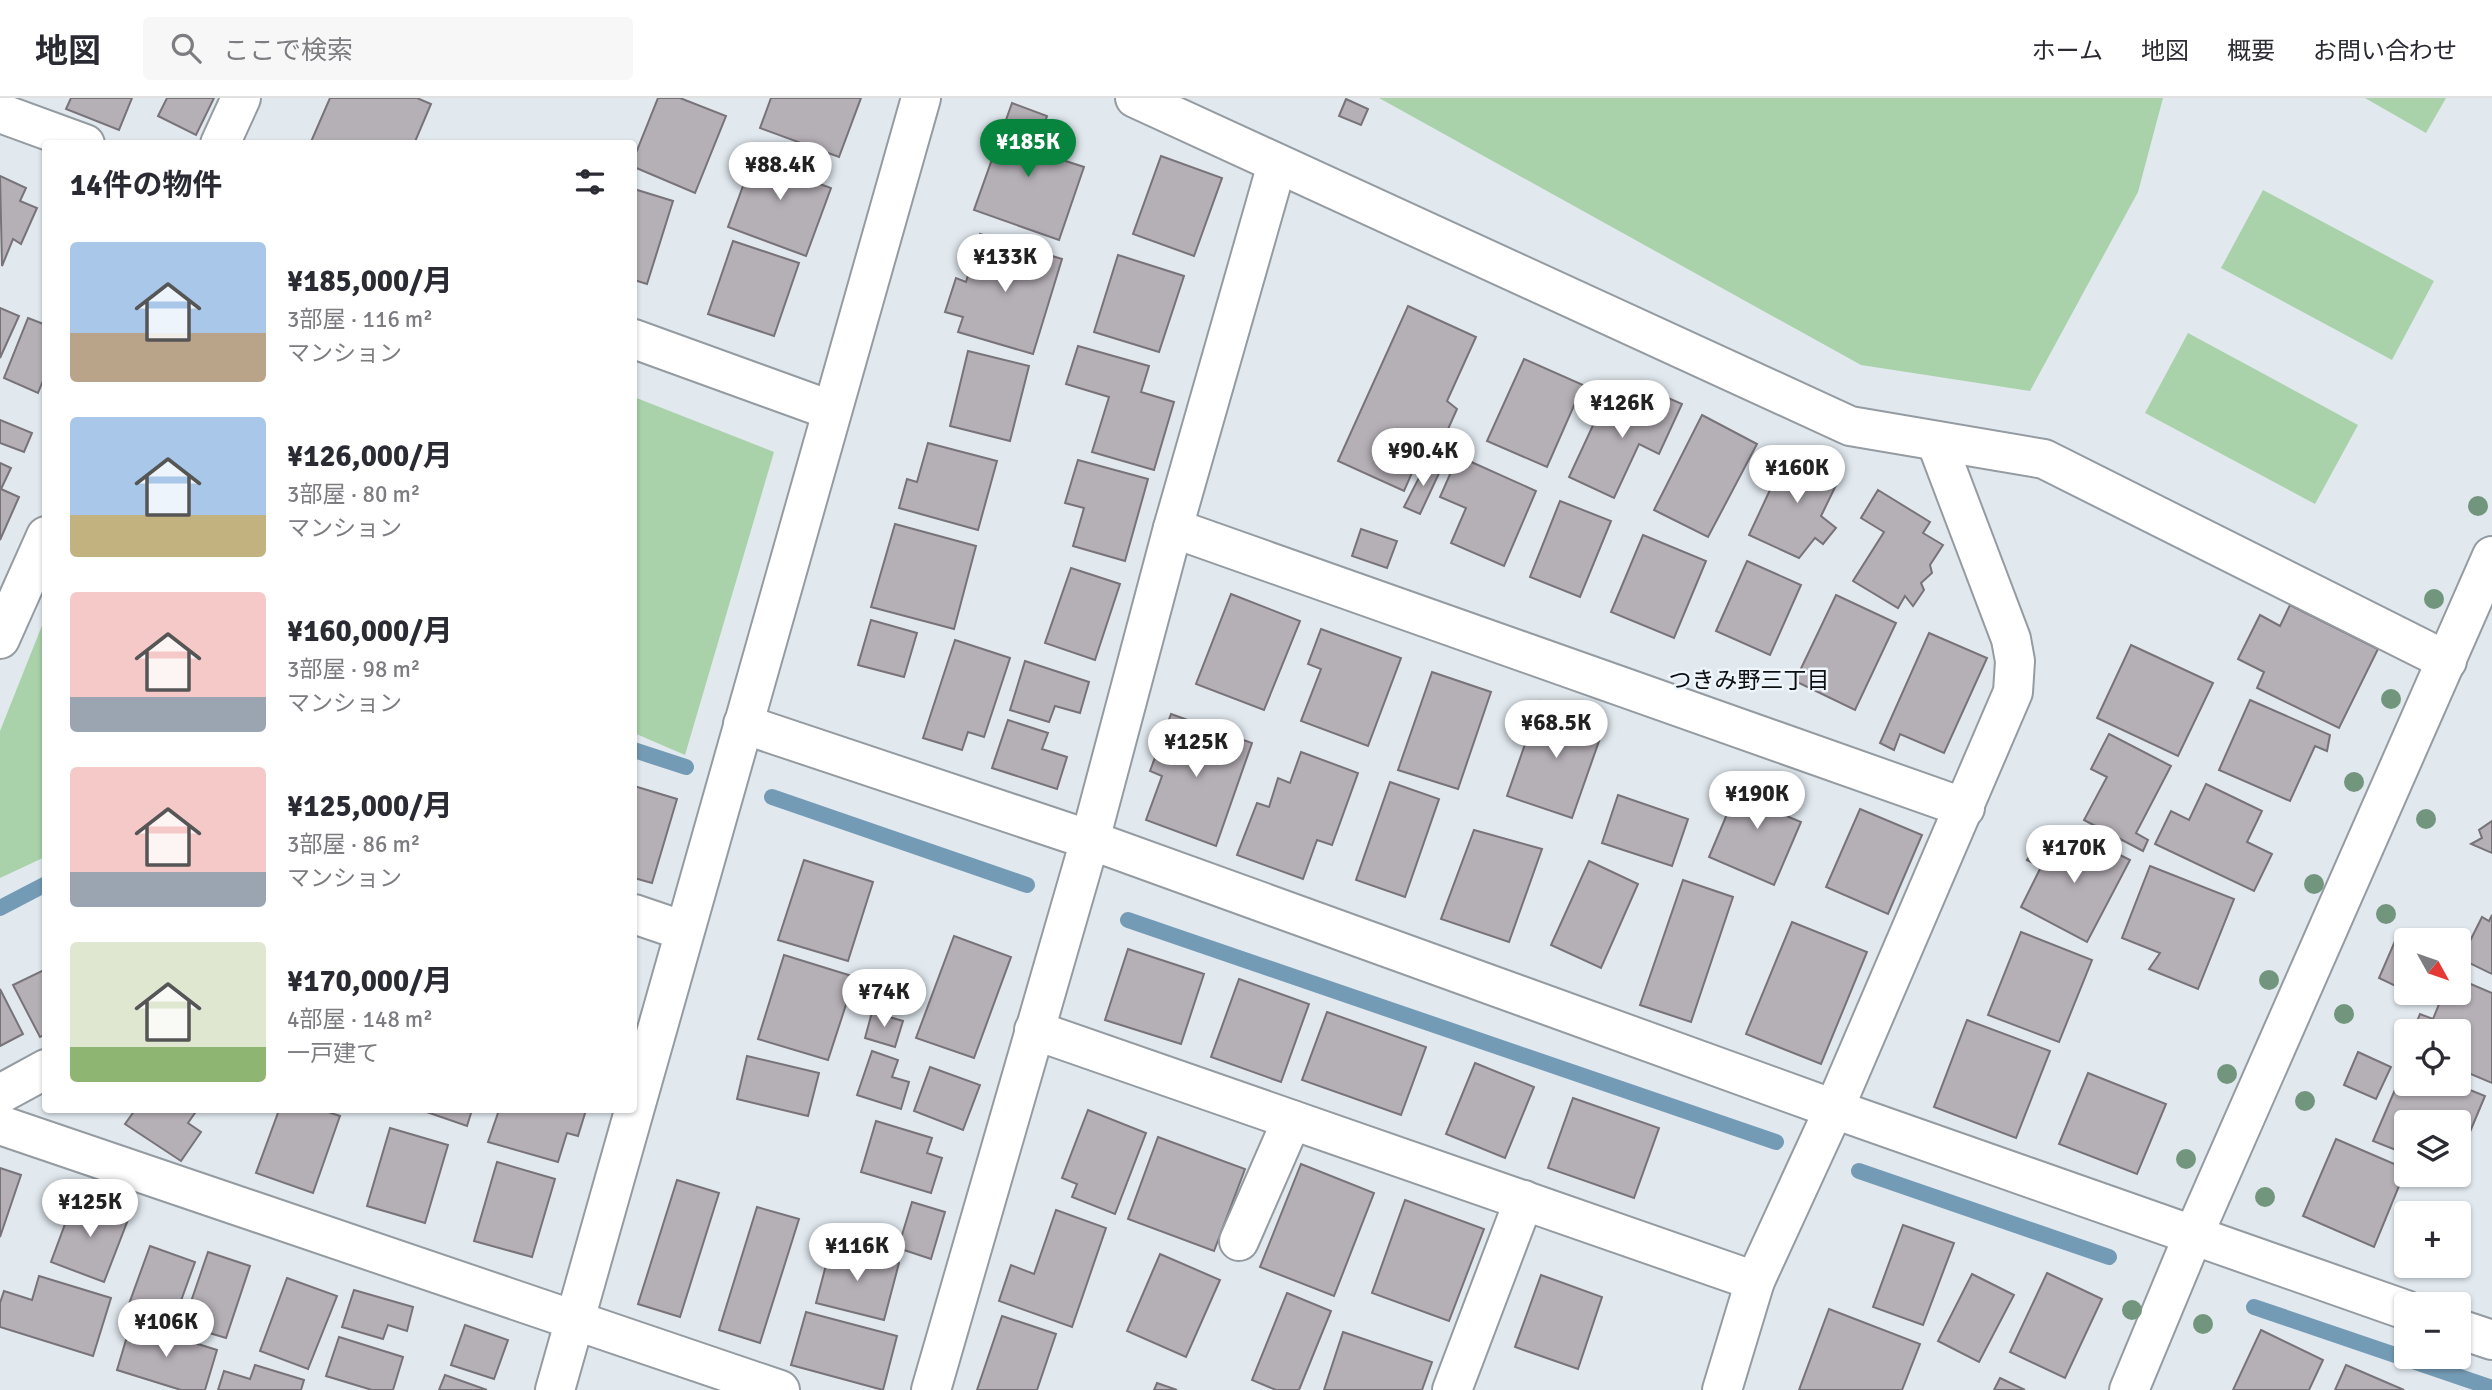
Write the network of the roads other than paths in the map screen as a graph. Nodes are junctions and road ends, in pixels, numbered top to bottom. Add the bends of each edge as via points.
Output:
1 (241, 98) edge
2 (921, 98) edge
3 (1135, 98) edge
4 (0, 113) edge
5 (74, 140) edge
6 (222, 140) edge
7 (1277, 164) junction
8 (637, 340) edge
9 (830, 410) junction
10 (1936, 441) junction
11 (1172, 528) junction
12 (42, 545) edge
13 (2492, 556) edge
14 (0, 639) edge
15 (2447, 661) junction
16 (743, 724) junction
17 (1965, 808) junction
18 (1090, 840) junction
19 (637, 915) edge
20 (684, 931) junction
21 (1034, 1030) junction
22 (42, 1071) edge
23 (0, 1094) edge
24 (637, 1099) edge
25 (1834, 1109) junction
26 (633, 1113) edge
27 (1292, 1119) junction
28 (0, 1125) edge
29 (1524, 1200) junction
30 (2193, 1236) junction
31 (1239, 1241) dead end
32 (1755, 1281) junction
33 (2394, 1306) edge
34 (575, 1321) junction
35 (2471, 1333) edge
36 (2492, 1340) edge
37 (555, 1390) edge
38 (779, 1390) edge
39 (931, 1390) edge
40 (1452, 1390) edge
41 (1722, 1390) edge
42 (2129, 1390) edge

1 - 6 street
2 - 9 street
3 - 7 street
4 - 5 street
7 - 10 street via 1850,426
7 - 11 street
8 - 9 street
9 - 16 street
10 - 15 street via 2044,459
10 - 17 street via 2011,639 2015,661 2013,692
11 - 17 street
11 - 18 street
12 - 14 street
13 - 15 street
15 - 30 street
16 - 18 street
16 - 20 street
17 - 25 street
18 - 21 street
18 - 25 street
19 - 20 street
20 - 24 street
21 - 27 street
21 - 39 street
22 - 23 street
25 - 30 street
25 - 32 street
26 - 34 street
27 - 29 street
27 - 31 street
28 - 34 street
29 - 32 street
29 - 40 street
30 - 33 street
30 - 42 street
32 - 41 street
34 - 37 street
34 - 38 street
35 - 36 street

